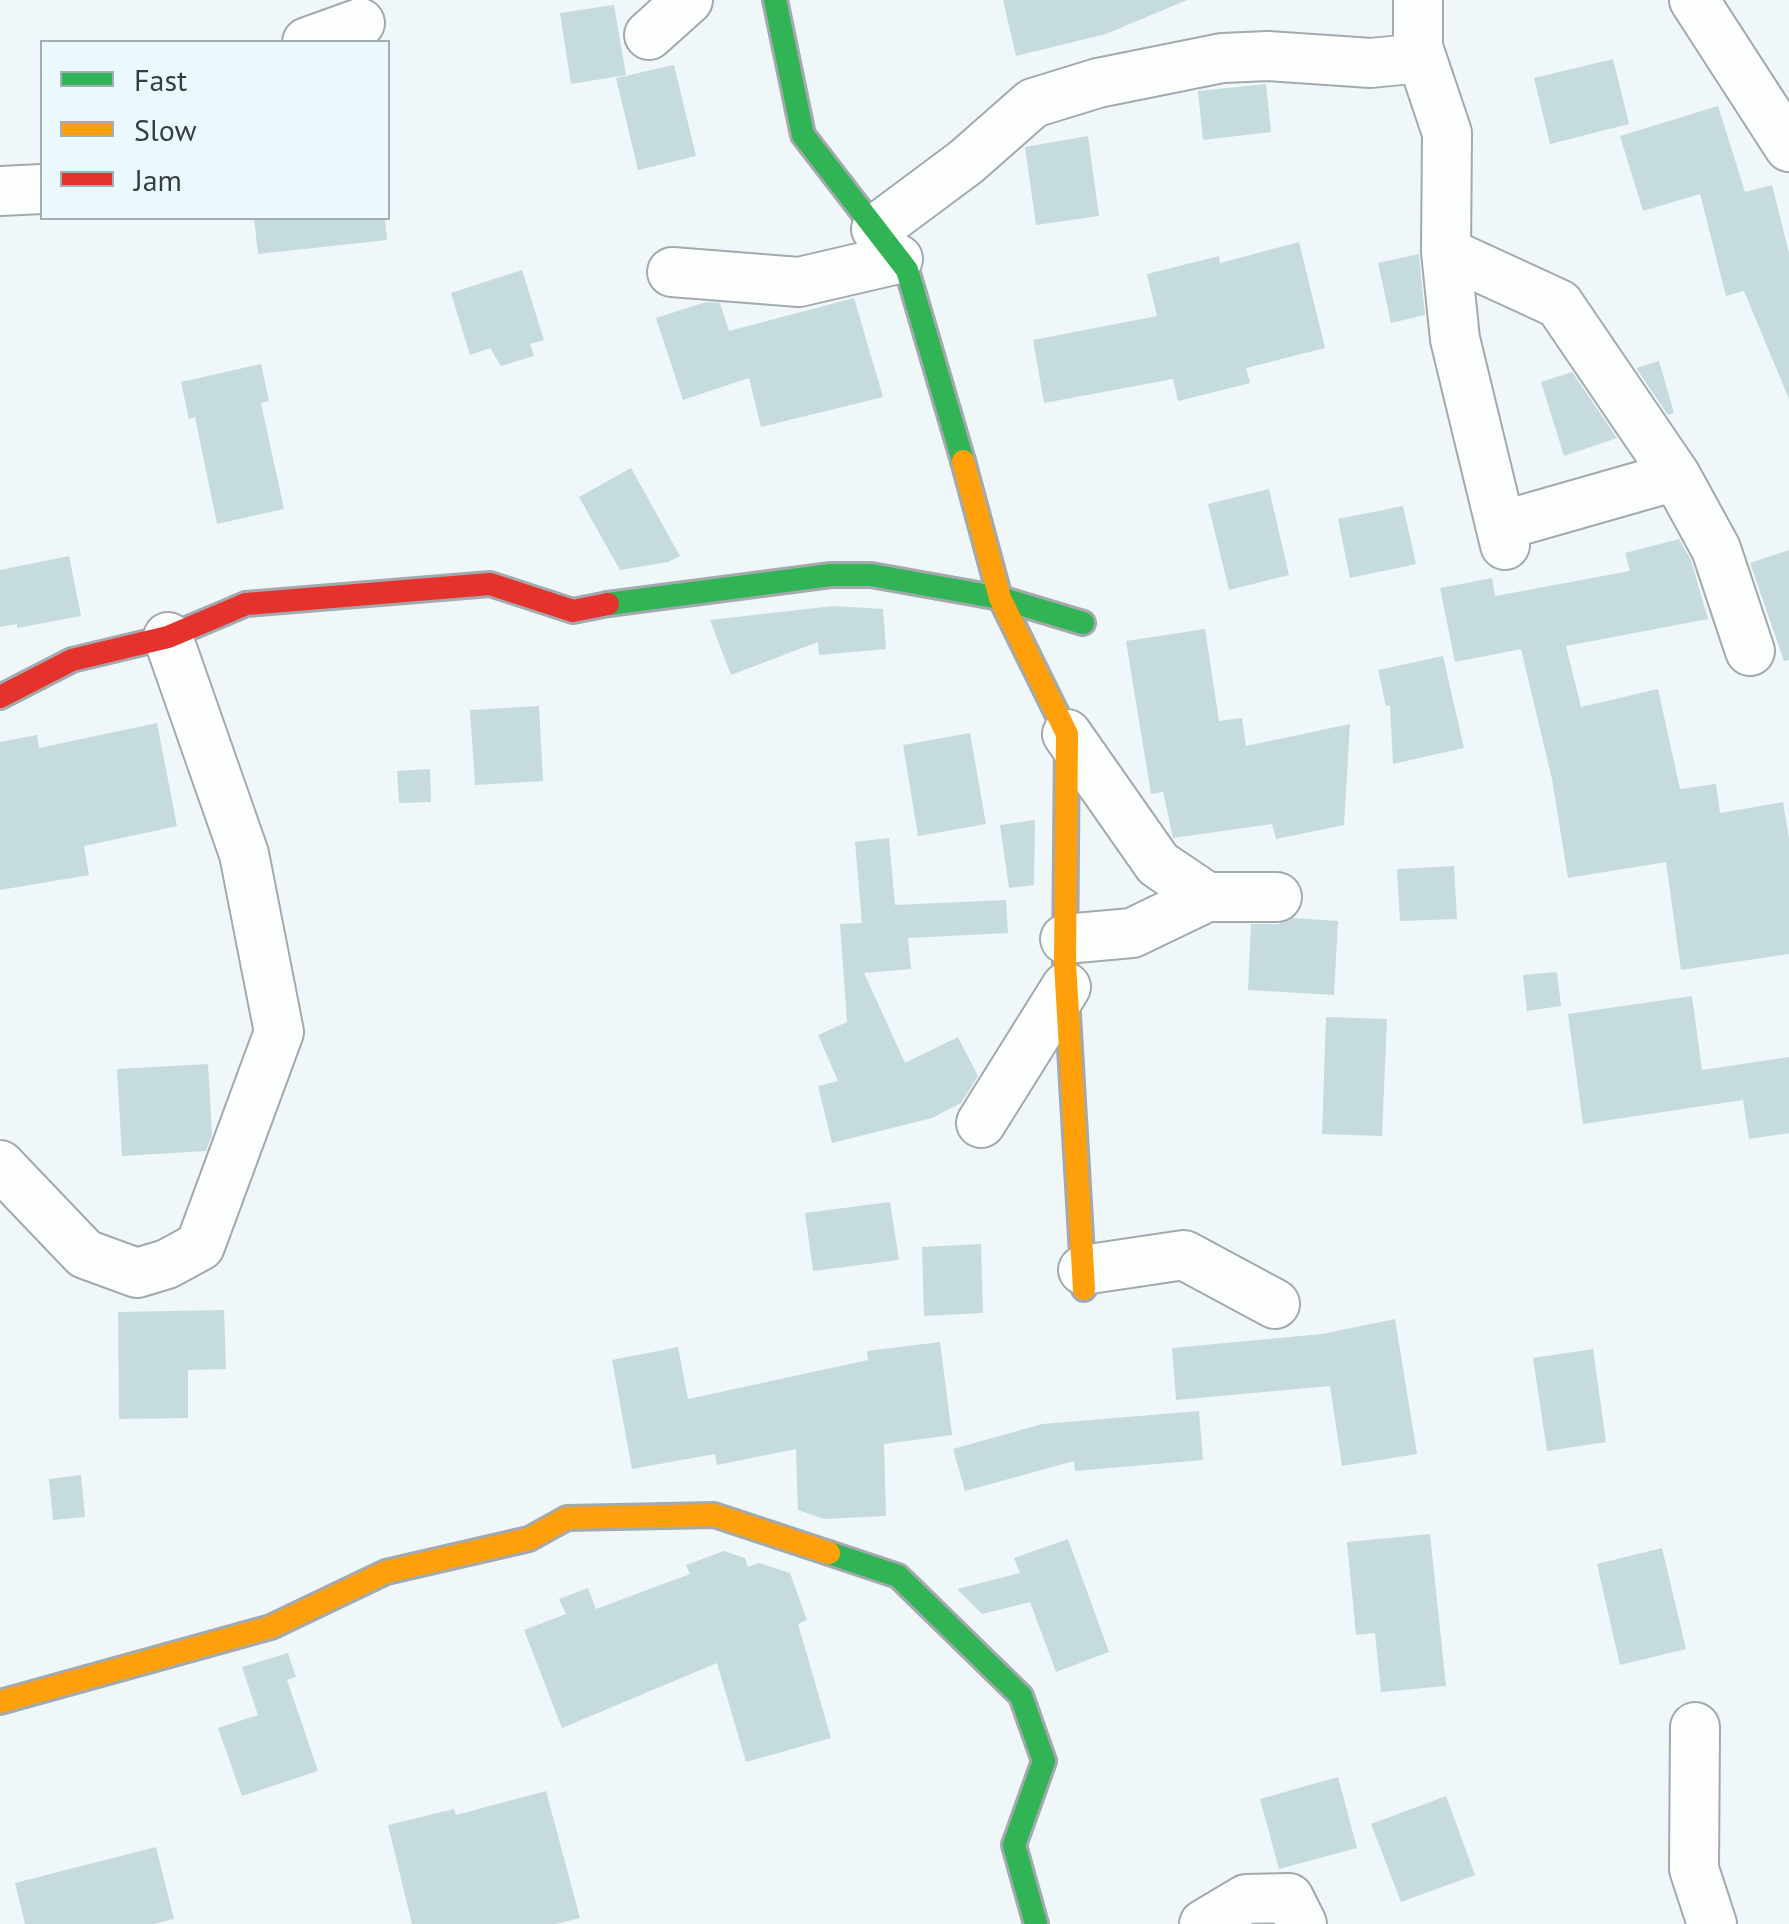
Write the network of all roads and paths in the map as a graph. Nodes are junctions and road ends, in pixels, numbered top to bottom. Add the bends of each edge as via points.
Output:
1 (688, 0) edge
2 (775, 0) edge
3 (1418, 0) edge
4 (1694, 0) edge
5 (365, 22) edge
6 (649, 35) dead end
7 (314, 40) edge
8 (1418, 48) junction
9 (1789, 147) edge
10 (887, 244) junction
11 (1446, 252) junction
12 (672, 272) dead end
13 (1676, 476) junction
14 (1000, 598) junction
15 (1083, 624) dead end
16 (168, 637) junction
17 (1750, 651) dead end
18 (0, 697) edge
19 (1066, 734) junction
20 (1208, 897) junction
21 (1277, 897) dead end
22 (1065, 939) junction
23 (1066, 987) junction
24 (981, 1124) dead end
25 (0, 1165) edge
26 (1084, 1280) joint
27 (1275, 1304) dead end
28 (0, 1702) edge
29 (1696, 1727) dead end
30 (1036, 1924) edge
31 (1204, 1924) edge
32 (1302, 1924) edge
33 (1712, 1924) edge

1 - 6 street
2 - 10 street via 803,135
3 - 8 street
4 - 9 street
5 - 7 street
8 - 10 street via 1411,59 1372,63 1222,58 1033,103
8 - 11 street via 1447,134
10 - 12 street via 799,282
10 - 14 street via 907,270 927,326
11 - 13 street via 1559,304
11 - 13 street via 1455,339 1503,536
13 - 17 street via 1716,550
14 - 15 street
14 - 16 street via 871,575 831,575 573,610 490,584 246,604
14 - 19 street
16 - 18 street via 72,660
16 - 25 street via 244,854 278,1032 200,1246 167,1264 137,1273 85,1254
19 - 20 street via 1158,864
19 - 22 street
20 - 21 street
20 - 22 street via 1132,932
22 - 23 street
23 - 24 street
23 - 26 street
26 - 27 street via 1184,1255
28 - 30 street via 271,1627 386,1572 529,1538 567,1518 714,1515 898,1576 1021,1696 1044,1761 1014,1845
29 - 33 street via 1694,1869
31 - 32 street via 1246,1899 1290,1898

